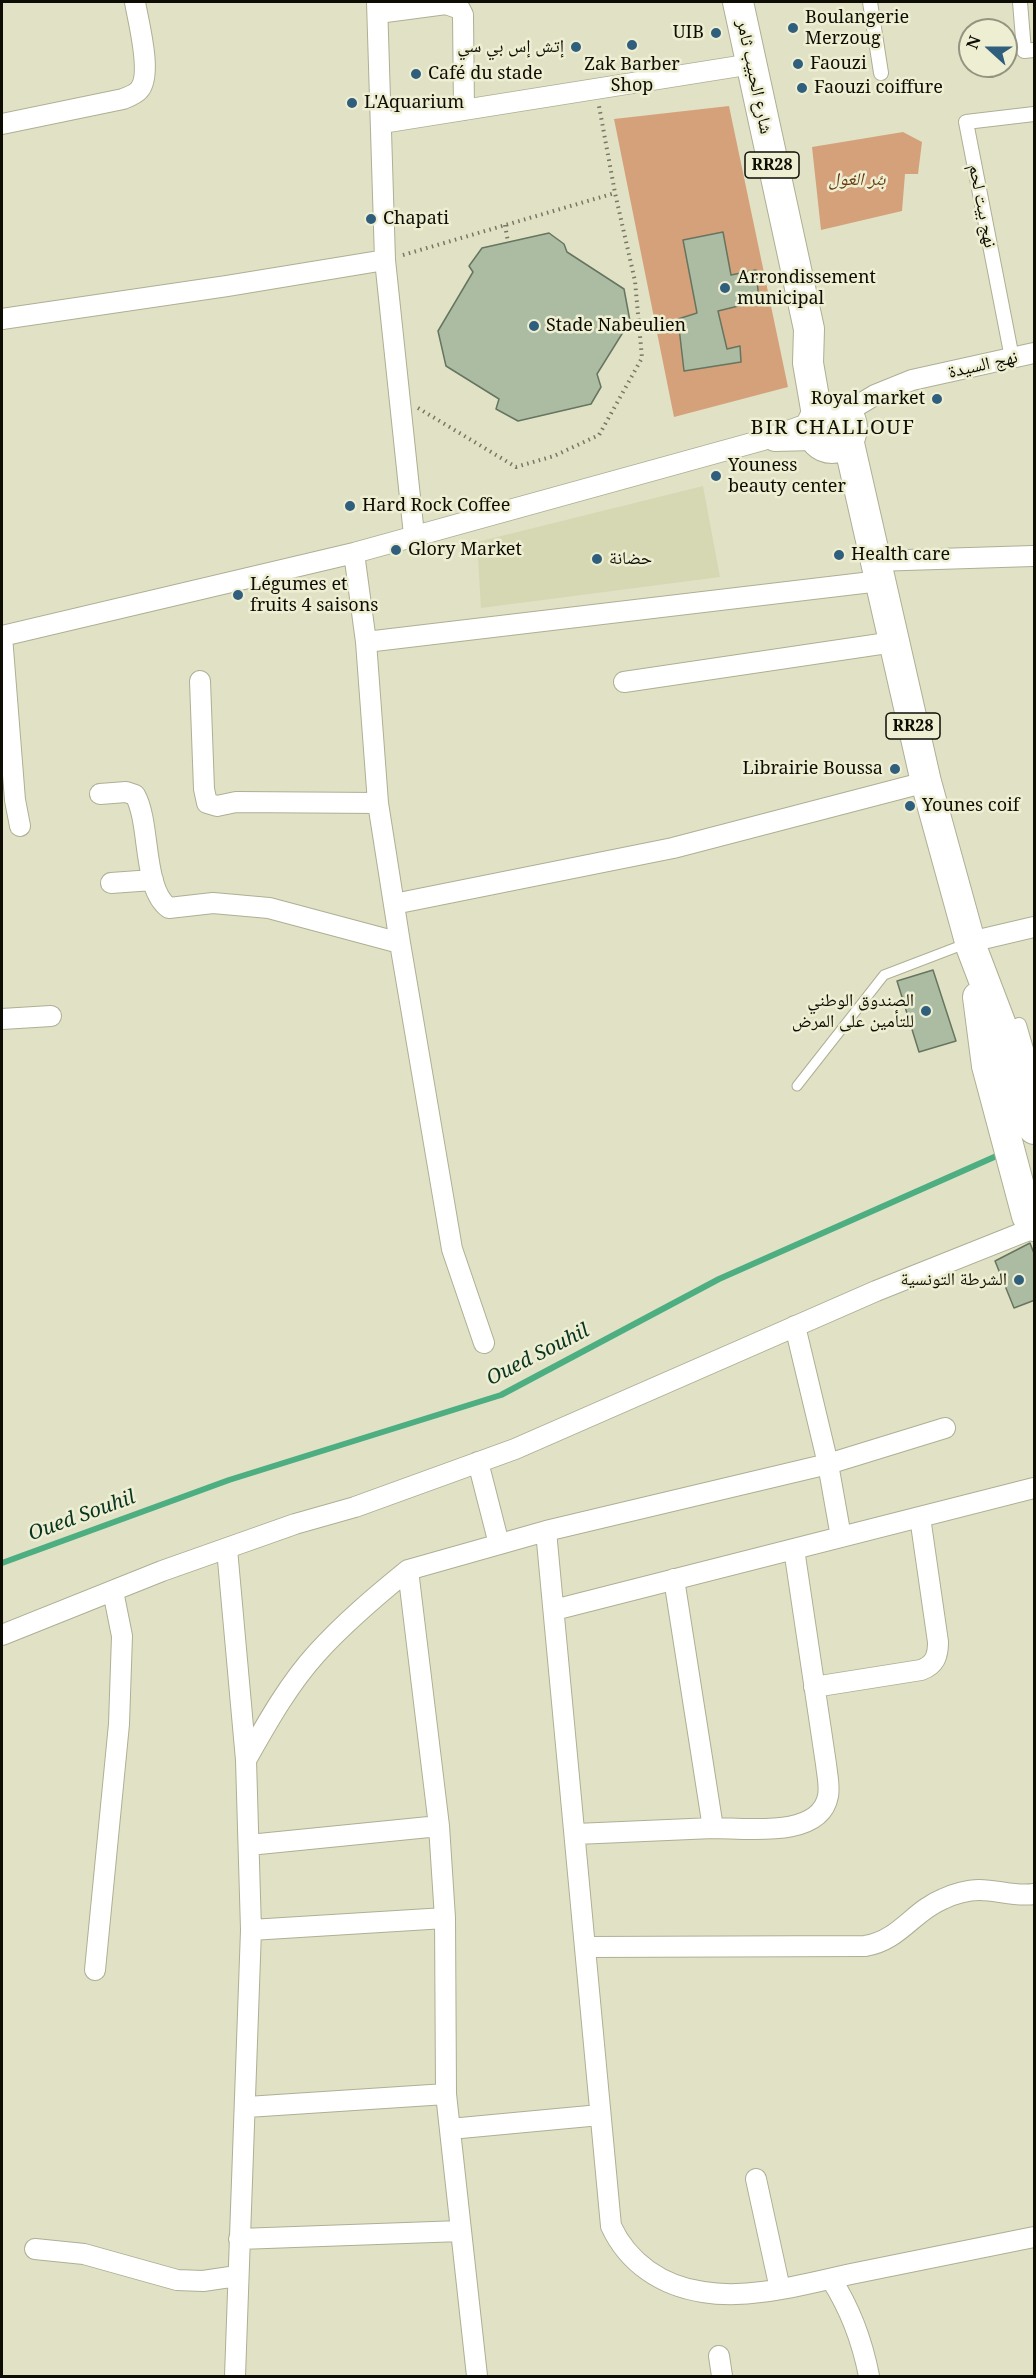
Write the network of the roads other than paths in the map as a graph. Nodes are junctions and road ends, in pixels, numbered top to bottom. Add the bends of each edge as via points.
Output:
1 (135, 2) edge
2 (738, 2) edge
3 (870, 2) edge
4 (1020, 2) edge
5 (378, 7) edge
6 (1035, 50) edge
7 (752, 64) junction
8 (881, 73) dead end
9 (464, 110) junction
10 (1035, 114) edge
11 (382, 123) junction
12 (2, 124) edge
13 (386, 260) junction
14 (2, 319) edge
15 (1035, 353) edge
16 (1012, 358) junction
17 (830, 427) junction
18 (414, 536) junction
19 (354, 553) junction
20 (1033, 556) dead end
21 (877, 571) junction
22 (366, 642) junction
23 (894, 642) junction
24 (200, 681) dead end
25 (624, 682) dead end
26 (926, 782) junction
27 (100, 794) dead end
28 (8, 801) edge
29 (378, 803) junction
30 (20, 826) dead end
31 (153, 880) junction
32 (111, 883) dead end
33 (394, 904) junction
34 (1035, 927) edge
35 (400, 943) junction
36 (971, 946) junction
37 (51, 1016) dead end
38 (2, 1019) edge
39 (1019, 1025) dead end
40 (1012, 1067) edge
41 (797, 1086) dead end
42 (1035, 1129) edge
43 (1032, 1224) edge
44 (795, 1326) junction
45 (484, 1343) dead end
46 (945, 1428) dead end
47 (478, 1462) junction
48 (828, 1464) junction
49 (1035, 1488) edge
50 (920, 1516) junction
51 (546, 1531) junction
52 (841, 1537) junction
53 (499, 1544) junction
54 (226, 1549) junction
55 (794, 1549) junction
56 (408, 1570) junction
57 (674, 1579) junction
58 (113, 1591) junction
59 (554, 1610) junction
60 (2, 1635) edge
61 (814, 1687) junction
62 (246, 1760) junction
63 (439, 1826) junction
64 (713, 1828) junction
65 (576, 1834) junction
66 (249, 1845) junction
67 (1035, 1894) edge
68 (445, 1918) junction
69 (251, 1930) junction
70 (587, 1947) junction
71 (95, 1970) dead end
72 (446, 2094) junction
73 (247, 2107) junction
74 (600, 2115) junction
75 (450, 2129) junction
76 (756, 2179) dead end
77 (461, 2231) junction
78 (1035, 2237) edge
79 (239, 2239) junction
80 (35, 2249) dead end
81 (237, 2276) junction
82 (831, 2278) junction
83 (780, 2289) junction
84 (719, 2356) dead end
85 (235, 2376) edge
86 (477, 2376) edge
87 (722, 2376) edge
88 (869, 2376) edge

1 - 12 street via 146,69 138,92 123,99
2 - 7 main road, شارع الحبيب ثامر / RR28
3 - 8 street
4 - 6 street via 1024,51
5 - 9 street via 446,4 460,9
5 - 11 street
7 - 9 street
7 - 17 main road, شارع الحبيب ثامر / RR28 via 809,328 808,363
9 - 11 street
10 - 16 street, نهج بيت لحم via 966,122
11 - 13 street
13 - 14 street
13 - 18 street
15 - 16 street, نهج السيدة
16 - 17 street, نهج السيدة via 931,376 875,394
17 - 18 street, نهج السيدة via 763,440
17 - 21 main road, RR28 via 861,501
18 - 19 street, نهج السيدة
19 - 22 street
19 - 28 street, نهج السيدة via 2,636
20 - 21 street
21 - 22 street
21 - 23 main road, RR28
22 - 29 street
23 - 25 street
23 - 26 main road, RR28
24 - 29 street via 207,803
26 - 33 street via 673,848
26 - 36 main road, RR28
27 - 31 street via 135,795
28 - 30 street
29 - 33 street
31 - 32 street
31 - 35 street via 163,904 169,908 213,903 270,908
33 - 35 street
34 - 36 street
35 - 45 street via 452,1249
36 - 40 main road, RR28
36 - 41 lane via 884,975
37 - 38 street
39 - 40 street
40 - 42 main road, RR28
40 - 43 main road, RR28
43 - 44 street
44 - 47 street
44 - 48 street
46 - 48 street
47 - 53 street
47 - 54 street
48 - 51 street
48 - 52 street
49 - 50 street
50 - 52 street
50 - 61 street via 938,1642 935,1660 921,1670
51 - 53 street
51 - 59 street
52 - 55 street
53 - 56 street
54 - 58 street
54 - 62 street
55 - 57 street
55 - 61 street
56 - 62 street via 316,1654 279,1704
56 - 63 street
57 - 59 street
57 - 64 street
58 - 60 street
58 - 71 street via 122,1636 119,1724
59 - 65 street
61 - 64 street via 828,1795 822,1812 811,1822 796,1826
62 - 66 street
63 - 66 street
63 - 68 street
64 - 65 street
65 - 70 street
66 - 69 street
67 - 70 street via 1019,1896 979,1890 943,1899 890,1939 865,1946
68 - 69 street
68 - 72 street
69 - 73 street
70 - 74 street
72 - 73 street
72 - 75 street
73 - 79 street
74 - 75 street
74 - 83 street via 611,2226 631,2259 650,2272 701,2292
75 - 77 street
76 - 83 street
77 - 79 street
77 - 86 street
78 - 82 street
79 - 81 street
80 - 81 street via 104,2259 177,2280
81 - 85 street
82 - 83 street
82 - 88 street via 859,2333
84 - 87 street

